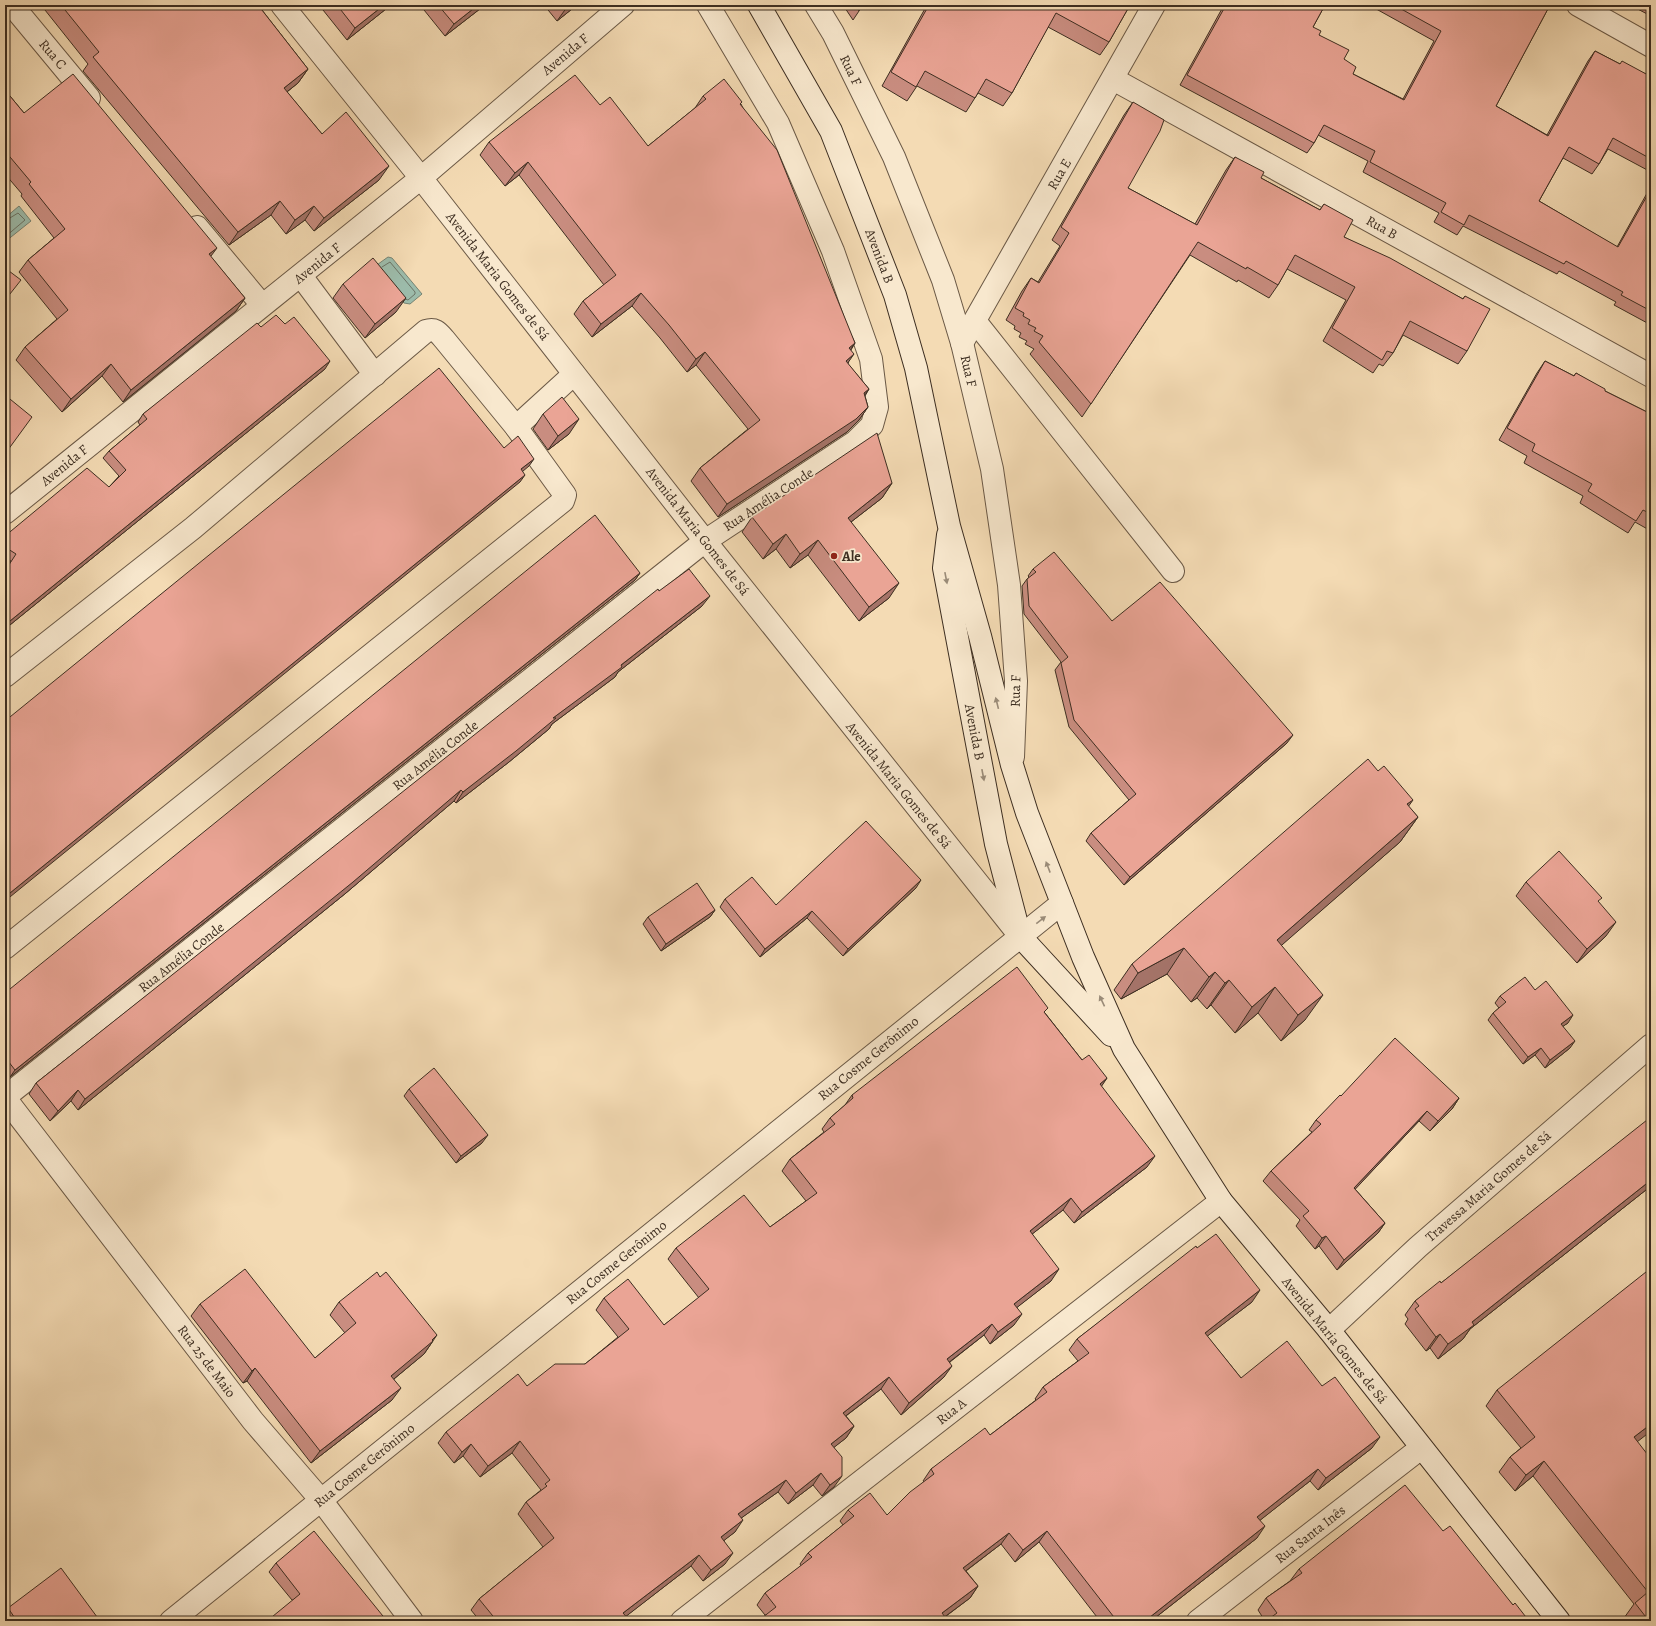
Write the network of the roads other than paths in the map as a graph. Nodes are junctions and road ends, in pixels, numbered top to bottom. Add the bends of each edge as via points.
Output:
1 (12, 5) edge
2 (282, 5) edge
3 (623, 5) edge
4 (708, 5) edge
5 (759, 5) edge
6 (816, 5) edge
7 (1154, 5) edge
8 (1578, 5) edge
9 (1651, 46) edge
10 (1113, 79) junction
11 (104, 115) edge
12 (421, 178) junction
13 (186, 213) edge
14 (301, 276) junction
15 (262, 305) junction
16 (975, 321) junction
17 (962, 343) junction
18 (574, 374) junction
19 (375, 375) junction
20 (1651, 376) edge
21 (516, 427) junction
22 (5, 513) edge
23 (949, 526) junction
24 (705, 541) junction
25 (1173, 571) dead end
26 (5, 676) edge
27 (1012, 765) junction
28 (1062, 903) junction
29 (1020, 936) junction
30 (5, 948) edge
31 (1651, 1045) edge
32 (1124, 1049) junction
33 (5, 1098) edge
34 (1221, 1201) junction
35 (1328, 1330) junction
36 (1421, 1448) junction
37 (321, 1500) junction
38 (171, 1621) edge
39 (412, 1621) edge
40 (682, 1621) edge
41 (1198, 1621) edge
42 (1560, 1621) edge

1 - 11 street, Rua C
2 - 12 street, Avenida Maria Gomes de Sá
3 - 12 street, Avenida F
4 - 24 street, Rua Amélia Conde via 778,123 833,251 871,359 877,407 872,424 855,442
5 - 23 street, Avenida B via 831,131 895,296 916,368
6 - 17 street, Rua F via 834,33 894,157 943,280
7 - 10 street, Rua E
8 - 9 street
10 - 16 street, Rua E
10 - 20 street, Rua B
12 - 14 street, Avenida F
12 - 18 street, Avenida Maria Gomes de Sá
13 - 15 street
14 - 15 street, Avenida F
14 - 19 street
15 - 22 street, Avenida F
16 - 17 street, Rua E
16 - 25 street
17 - 27 street, Rua F via 992,469 1009,585 1016,681
18 - 21 street
18 - 24 street, Avenida Maria Gomes de Sá
19 - 21 street via 426,330 437,331
19 - 26 street via 193,528
21 - 30 street via 564,492 565,498
27 -> 23 street, Avenida B
23 -> 29 street, Avenida B via 944,568 996,844
24 - 29 street, Avenida Maria Gomes de Sá
24 - 33 street, Rua Amélia Conde
28 -> 27 street, Avenida B via 1027,813
29 -> 28 street, Rua Cosme Gerônimo
32 -> 28 street, Avenida Maria Gomes de Sá via 1092,980
29 - 32 street, Avenida Maria Gomes de Sá
29 - 37 street, Rua Cosme Gerônimo
31 - 35 street, Travessa Maria Gomes de Sá via 1418,1247
32 - 34 street, Avenida Maria Gomes de Sá
33 - 37 street, Rua 25 de Maio via 253,1421
34 - 35 street, Avenida Maria Gomes de Sá
34 - 40 street, Rua A
35 - 36 street, Avenida Maria Gomes de Sá
36 - 41 street, Rua Santa Inês
36 - 42 street, Avenida Maria Gomes de Sá
37 - 38 street, Rua Cosme Gerônimo
37 - 39 street, Rua 25 de Maio

